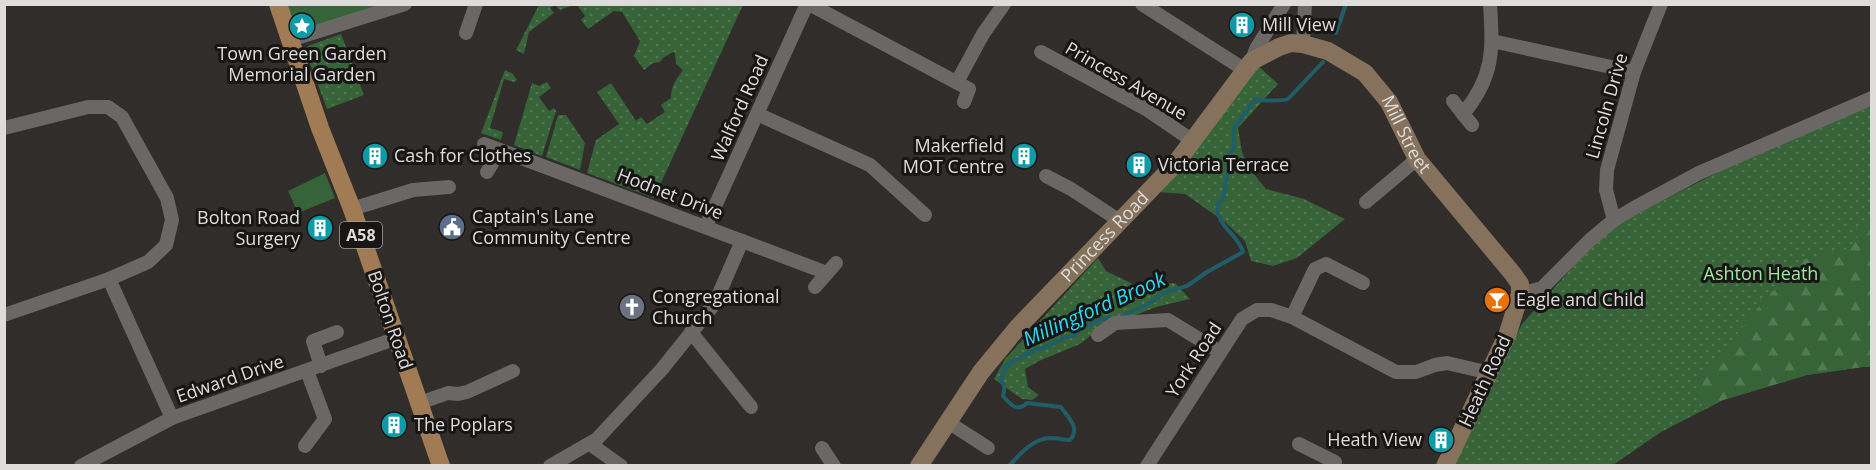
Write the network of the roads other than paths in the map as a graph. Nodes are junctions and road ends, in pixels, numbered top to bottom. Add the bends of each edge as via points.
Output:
1 (278, 4) edge
2 (405, 4) edge
3 (808, 4) edge
4 (1004, 4) edge
5 (1142, 4) edge
6 (1284, 4) edge
7 (1305, 4) edge
8 (1490, 4) edge
9 (1661, 4) edge
10 (472, 6) edge
11 (466, 33) dead end
12 (290, 40) junction
13 (1492, 41) junction
14 (1303, 44) junction
15 (1041, 52) dead end
16 (1249, 65) junction
17 (1634, 72) junction
18 (957, 82) junction
19 (1872, 98) edge
20 (1453, 101) dead end
21 (963, 102) dead end
22 (757, 114) junction
23 (1463, 114) junction
24 (1472, 125) dead end
25 (4, 128) edge
26 (1193, 141) junction
27 (484, 144) dead end
28 (500, 150) junction
29 (1417, 159) junction
30 (488, 172) dead end
31 (1046, 176) dead end
32 (449, 187) dead end
33 (1366, 202) dead end
34 (352, 209) junction
35 (925, 215) dead end
36 (1614, 220) junction
37 (1120, 221) junction
38 (706, 226) junction
39 (742, 241) junction
40 (109, 279) junction
41 (1363, 283) dead end
42 (815, 287) dead end
43 (1520, 294) junction
44 (4, 315) edge
45 (1292, 317) junction
46 (337, 332) dead end
47 (691, 332) junction
48 (1098, 335) dead end
49 (397, 338) junction
50 (1220, 352) junction
51 (321, 366) junction
52 (307, 371) junction
53 (513, 371) dead end
54 (1490, 372) junction
55 (419, 403) junction
56 (751, 407) dead end
57 (172, 418) junction
58 (948, 422) junction
59 (590, 444) junction
60 (1299, 444) dead end
61 (305, 446) dead end
62 (822, 448) dead end
63 (988, 448) dead end
64 (1317, 460) edge
65 (1335, 462) dead end
66 (81, 465) edge
67 (441, 465) edge
68 (550, 465) edge
69 (621, 465) edge
70 (834, 465) edge
71 (919, 465) edge
72 (1147, 465) edge
73 (1445, 465) edge

1 - 12 main road, Bolton Road / A58
2 - 12 street
3 - 18 street
3 - 22 street, Walford Road
4 - 18 street
5 - 16 street
6 - 16 street, Princess Road
7 - 14 street
8 - 13 street
9 - 17 street, Lincoln Drive
10 - 11 street
12 - 34 main road, Bolton Road / A58
13 - 17 street
13 - 23 street via 1485,80
14 - 16 street, Mill Street via 1279,46
14 - 29 street, Mill Street via 1328,51 1365,73 1389,102
15 - 26 street, Princess Avenue via 1146,109
16 - 26 street, Princess Road
17 - 36 street, Lincoln Drive via 1607,170 1606,190
18 - 21 street via 969,89
19 - 36 street via 1699,173
20 - 23 street
22 - 35 street via 870,165
22 - 38 street, Walford Road
23 - 24 street
25 - 40 street via 88,107 108,107 122,117 166,198 172,220 166,245 148,262
26 - 37 street, Princess Road
27 - 28 street, Hodnet Drive
28 - 30 street
28 - 38 street, Hodnet Drive
29 - 33 street
29 - 43 street, Mill Street via 1513,274 1520,284
31 - 37 street
32 - 34 street via 413,190
34 - 49 main road, Bolton Road / A58
36 - 43 street via 1542,288
37 - 58 street, Princess Road via 1018,327 981,372
38 - 39 street, Hodnet Drive
39 - 42 street, Hodnet Drive via 831,268
39 - 47 street via 716,303
40 - 44 street
40 - 57 street
41 - 45 street via 1326,264 1315,269
43 - 54 street, Heath Road
45 - 50 street, York Road via 1257,310 1242,319
45 - 54 street, York Road via 1396,372 1416,372 1447,363
46 - 51 street via 313,341
47 - 56 street
47 - 59 street via 662,369
48 - 50 street via 1115,323 1168,320
49 - 51 street, Edward Drive
49 - 55 main road, Bolton Road / A58
50 - 72 street, York Road
51 - 52 street, Edward Drive
52 - 57 street, Edward Drive
52 - 61 street via 331,420
53 - 55 street via 467,392 448,393
54 - 73 street, Heath Road
55 - 67 main road, Bolton Road / A58
57 - 66 street, Edward Drive
58 - 63 street
58 - 71 street, Princess Road
59 - 68 street
59 - 69 street
60 - 64 street
62 - 70 street
64 - 65 street

